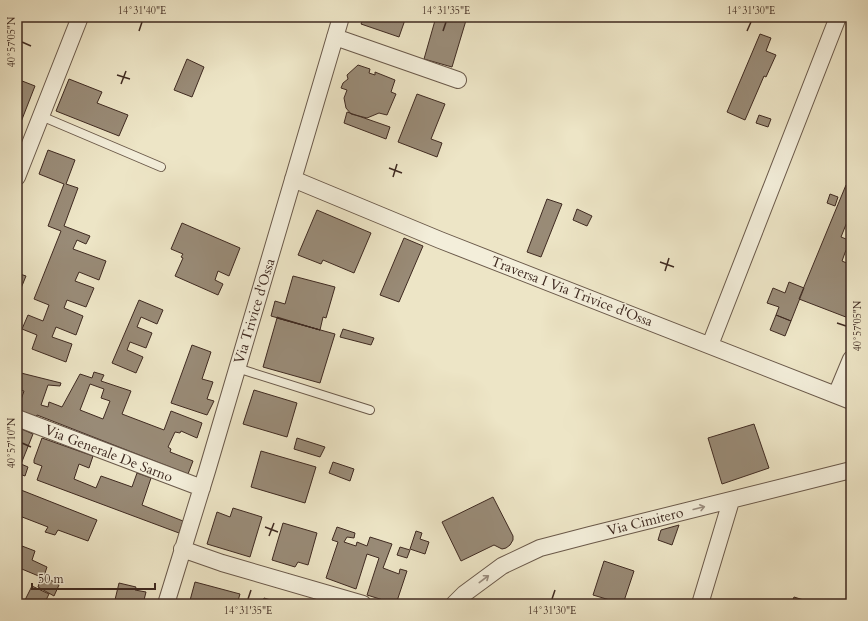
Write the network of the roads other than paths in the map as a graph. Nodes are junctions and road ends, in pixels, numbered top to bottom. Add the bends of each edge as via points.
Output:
1 (80, 17) edge
2 (341, 17) edge
3 (838, 17) edge
4 (335, 37) junction
5 (458, 80) dead end
6 (41, 116) junction
7 (161, 167) dead end
8 (17, 177) edge
9 (294, 179) junction
10 (710, 345) junction
11 (851, 359) edge
12 (237, 368) junction
13 (836, 395) junction
14 (851, 400) edge
15 (370, 410) dead end
16 (17, 418) edge
17 (851, 470) edge
18 (202, 488) junction
19 (731, 500) junction
20 (182, 550) junction
21 (166, 604) edge
22 (363, 604) edge
23 (454, 604) edge
24 (700, 604) edge

1 - 6 street
2 - 4 street, Via Trivice d'Ossa
3 - 10 street
4 - 5 street
4 - 9 street, Via Trivice d'Ossa
6 - 7 lane
6 - 8 street
9 - 10 street, Traversa I Via Trivice d'Ossa
9 - 12 street, Via Trivice d'Ossa
10 - 13 street, Traversa I Via Trivice d'Ossa
11 - 13 street
12 - 15 lane
12 - 18 street, Via Trivice d'Ossa
13 - 14 street, Traversa I Via Trivice d'Ossa
16 - 18 street, Via Generale De Sarno
17 - 19 street, Via Cimitero
18 - 20 street, Via Trivice d'Ossa
23 -> 19 street, Via Cimitero via 502,566 540,548
19 - 24 street
20 - 21 street, Via Trivice d'Ossa
20 - 22 street

